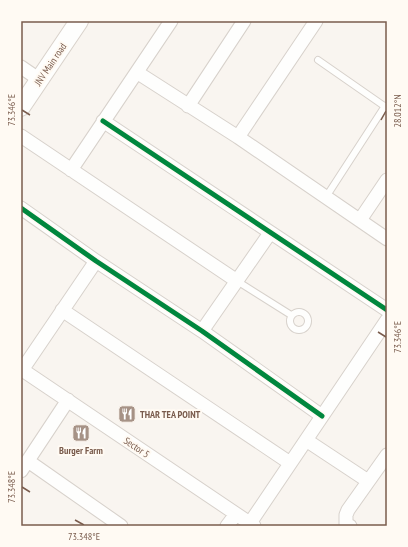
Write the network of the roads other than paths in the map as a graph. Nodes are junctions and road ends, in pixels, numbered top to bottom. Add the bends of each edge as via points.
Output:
1 (79, 21) edge
2 (171, 21) edge
3 (244, 21) edge
4 (316, 21) edge
5 (318, 60) dead end
6 (21, 67) edge
7 (138, 73) junction
8 (40, 80) junction
9 (188, 106) junction
10 (21, 107) edge
11 (386, 107) edge
12 (103, 122) junction
13 (21, 136) edge
14 (238, 137) junction
15 (71, 170) junction
16 (387, 180) edge
17 (326, 197) junction
18 (21, 208) edge
19 (360, 220) junction
20 (270, 233) junction
21 (387, 239) edge
22 (96, 261) junction
23 (237, 281) junction
24 (62, 310) junction
25 (387, 310) edge
26 (291, 315) dead end
27 (387, 320) edge
28 (202, 331) junction
29 (21, 369) edge
30 (68, 400) junction
31 (322, 416) junction
32 (306, 440) junction
33 (387, 455) edge
34 (290, 463) junction
35 (25, 466) edge
36 (368, 481) junction
37 (236, 514) junction
38 (113, 524) edge
39 (252, 525) edge
40 (227, 526) edge
41 (350, 526) edge

1 - 8 street, JNV Main road
2 - 7 street
3 - 9 street
4 - 14 street
5 - 11 lane
6 - 8 street
7 - 9 street
7 - 12 street
8 - 10 street, JNV Main road
9 - 14 street
11 - 17 lane
12 - 15 street
12 - 20 street
13 - 15 street
14 - 17 street
15 - 23 street
16 - 19 street
17 - 19 street
18 - 22 street
19 - 21 street
20 - 23 street
20 - 25 street
22 - 24 street
22 - 28 street
23 - 26 lane
23 - 28 street
24 - 29 street
24 - 34 street
27 - 31 street
28 - 31 street
29 - 30 street, Sector 5
30 - 35 street
30 - 37 street, Sector 5
31 - 32 street
32 - 34 street
32 - 36 street
33 - 36 street
34 - 39 street
35 - 38 street
36 - 41 street via 346,515 346,524
37 - 39 street, Sector 5
37 - 40 street

